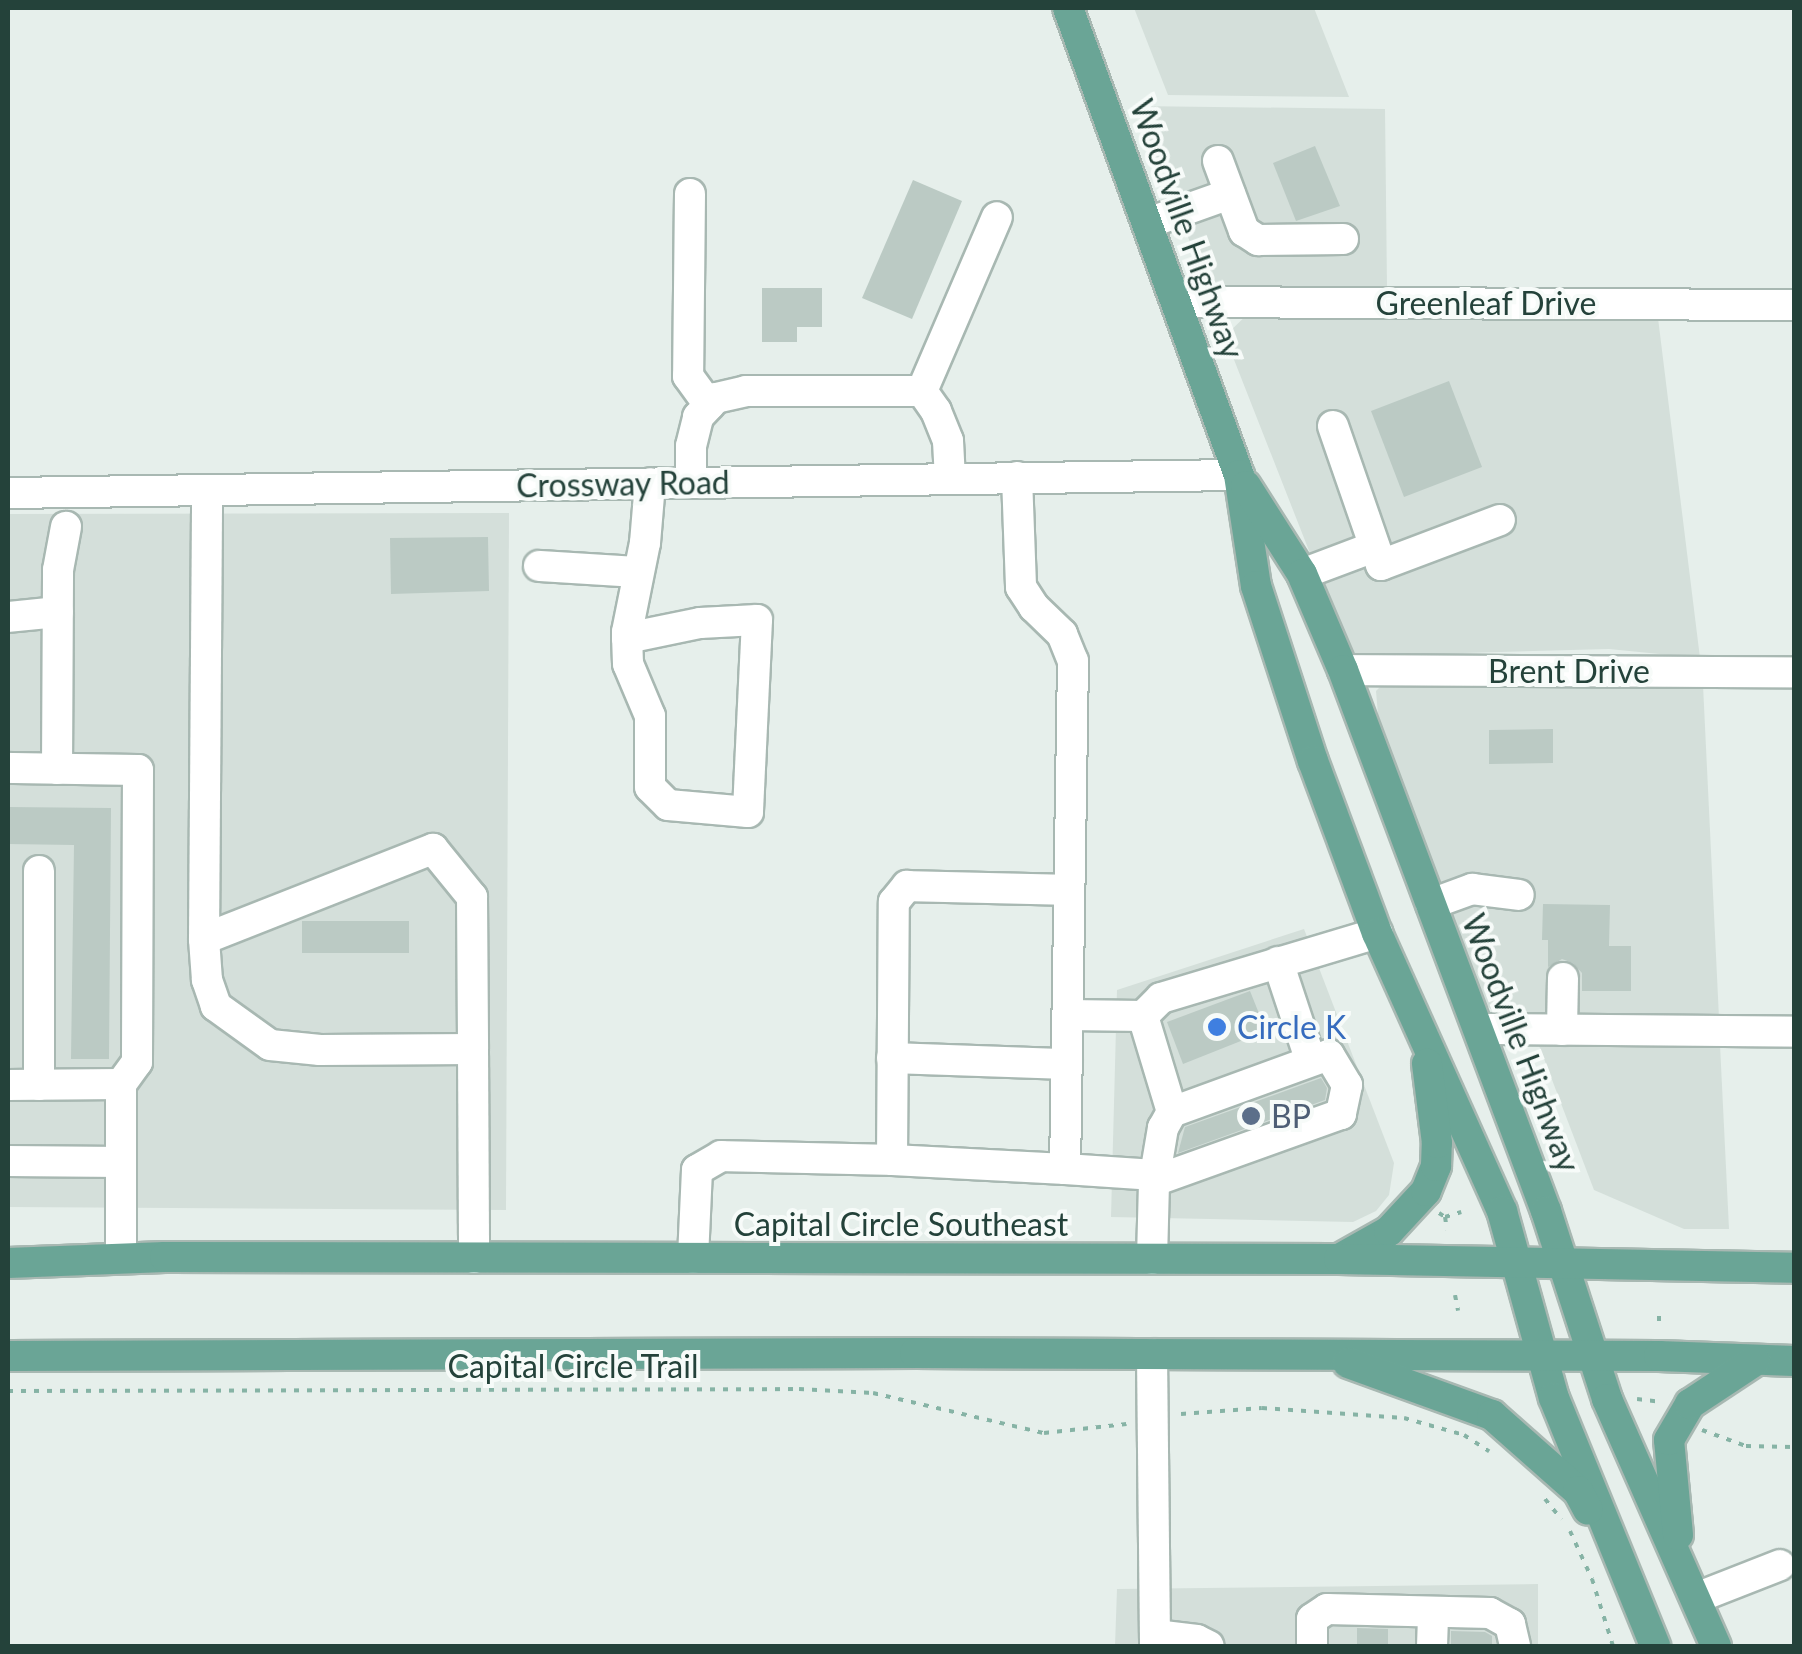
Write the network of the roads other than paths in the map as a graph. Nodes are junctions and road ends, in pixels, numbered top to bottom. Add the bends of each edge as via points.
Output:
1 (1068, 8) edge
2 (1218, 161) dead end
3 (690, 194) dead end
4 (1230, 194) junction
5 (997, 217) dead end
6 (1148, 223) junction
7 (1344, 239) dead end
8 (1177, 302) junction
9 (1794, 305) edge
10 (922, 391) junction
11 (709, 405) junction
12 (1334, 426) dead end
13 (1239, 475) junction
14 (1017, 477) junction
15 (950, 478) junction
16 (692, 483) junction
17 (650, 484) junction
18 (207, 490) junction
19 (8, 493) edge
20 (1500, 520) dead end
21 (66, 527) dead end
22 (1374, 546) junction
23 (539, 566) dead end
24 (638, 572) junction
25 (1302, 574) junction
26 (58, 612) junction
27 (8, 617) edge
28 (627, 638) junction
29 (1343, 670) junction
30 (1794, 672) edge
31 (8, 768) edge
32 (58, 769) junction
33 (40, 871) dead end
34 (1069, 890) junction
35 (1519, 895) dead end
36 (1431, 904) junction
37 (1377, 933) junction
38 (204, 939) junction
39 (1278, 962) junction
40 (1563, 978) dead end
41 (1068, 1015) junction
42 (1143, 1016) junction
43 (1480, 1029) junction
44 (1562, 1030) junction
45 (1794, 1032) edge
46 (1423, 1035) junction
47 (473, 1049) junction
48 (892, 1058) junction
49 (1310, 1058) junction
50 (1067, 1064) junction
51 (121, 1084) junction
52 (8, 1085) edge
53 (39, 1085) junction
54 (1172, 1112) junction
55 (892, 1160) junction
56 (8, 1161) edge
57 (121, 1162) junction
58 (1065, 1169) junction
59 (1154, 1178) junction
60 (121, 1258) junction
61 (474, 1258) junction
62 (693, 1258) junction
63 (1152, 1259) junction
64 (1339, 1259) junction
65 (8, 1262) edge
66 (1517, 1265) junction
67 (1564, 1266) junction
68 (1794, 1268) edge
69 (1152, 1354) junction
70 (1326, 1355) junction
71 (8, 1356) edge
72 (1542, 1356) junction
73 (1593, 1356) junction
74 (1755, 1360) junction
75 (1794, 1361) edge
76 (1680, 1558) junction
77 (1620, 1564) junction
78 (1780, 1565) dead end
79 (1696, 1598) junction
80 (1433, 1612) junction
81 (1155, 1641) edge
82 (1209, 1646) edge
83 (1312, 1646) edge
84 (1432, 1646) edge
85 (1515, 1646) edge
86 (1655, 1646) edge
87 (1716, 1646) edge

1 - 6 main road, Woodville Highway
2 - 4 street
3 - 11 street via 688,376
4 - 6 street
4 - 7 street via 1244,231 1258,240
5 - 10 street
6 - 8 main road, Woodville Highway
8 - 9 street, Greenleaf Drive
8 - 13 main road, Woodville Highway
10 - 11 street via 746,391
10 - 15 street via 948,442
11 - 16 street via 698,417 691,446
12 - 22 street
13 - 14 street, Crossway Road
13 - 25 main road, Woodville Highway
13 - 37 main road, Woodville Highway via 1256,586
14 - 15 street, Crossway Road
14 - 34 street via 1022,587 1062,634 1073,662
15 - 16 street, Crossway Road
16 - 17 street, Crossway Road
17 - 18 street, Crossway Road
17 - 24 street
18 - 19 street, Crossway Road
18 - 38 street
20 - 22 street via 1380,565
21 - 26 street
22 - 25 street
23 - 24 street
24 - 28 street
25 - 29 main road, Woodville Highway
26 - 27 street
26 - 32 street
28 - 28 street via 628,664 650,716 650,787 668,805 748,812 756,620
29 - 30 street, Brent Drive
29 - 36 main road, Woodville Highway
31 - 32 street
32 - 51 street via 138,770 137,1062
33 - 53 street
34 - 41 street
34 - 48 street via 907,886 894,902
35 - 36 street via 1472,890
36 - 43 main road, Woodville Highway
37 - 39 street
37 - 46 main road, Woodville Highway
38 - 47 street via 216,1006 270,1045
38 - 47 street via 433,848 472,897
39 - 42 street via 1161,998
39 - 49 street
40 - 44 street
41 - 42 street
41 - 50 street
42 - 54 street
43 - 44 street
43 - 67 main road, Woodville Highway
44 - 45 street
46 - 64 main road via 1436,1166 1406,1216
46 - 66 main road, Woodville Highway via 1502,1211
47 - 61 street
48 - 50 street
48 - 55 street
49 - 54 street
49 - 59 street via 1330,1055 1348,1085 1341,1114
50 - 58 street
51 - 53 street
51 - 57 street
52 - 53 street
54 - 59 street
55 - 58 street
55 - 62 street via 722,1156 698,1170
56 - 57 street
57 - 60 street
58 - 59 street
59 - 63 street
60 - 61 main road, Capital Circle Southeast
60 - 65 main road, Capital Circle Southeast
61 - 62 main road, Capital Circle Southeast
62 - 63 main road, Capital Circle Southeast
63 - 64 main road, Capital Circle Southeast
64 - 66 main road, Capital Circle Southeast
66 - 67 main road, Capital Circle Southeast
66 - 72 main road, Woodville Highway
67 - 68 main road, Capital Circle Southeast
67 - 73 main road, Woodville Highway
69 - 70 main road
69 - 71 main road
69 - 81 street
70 - 72 main road
70 - 77 main road via 1492,1415 1578,1491
72 - 73 main road
72 - 77 main road, Woodville Highway
73 - 74 main road
73 - 76 main road, Woodville Highway
74 - 75 main road
74 - 76 main road via 1690,1404 1669,1440
76 - 79 main road, Woodville Highway
77 - 86 main road, Woodville Highway
78 - 79 street
79 - 87 main road, Woodville Highway
80 - 83 street via 1328,1610 1312,1620
80 - 84 street
80 - 85 street via 1501,1615
81 - 82 street

